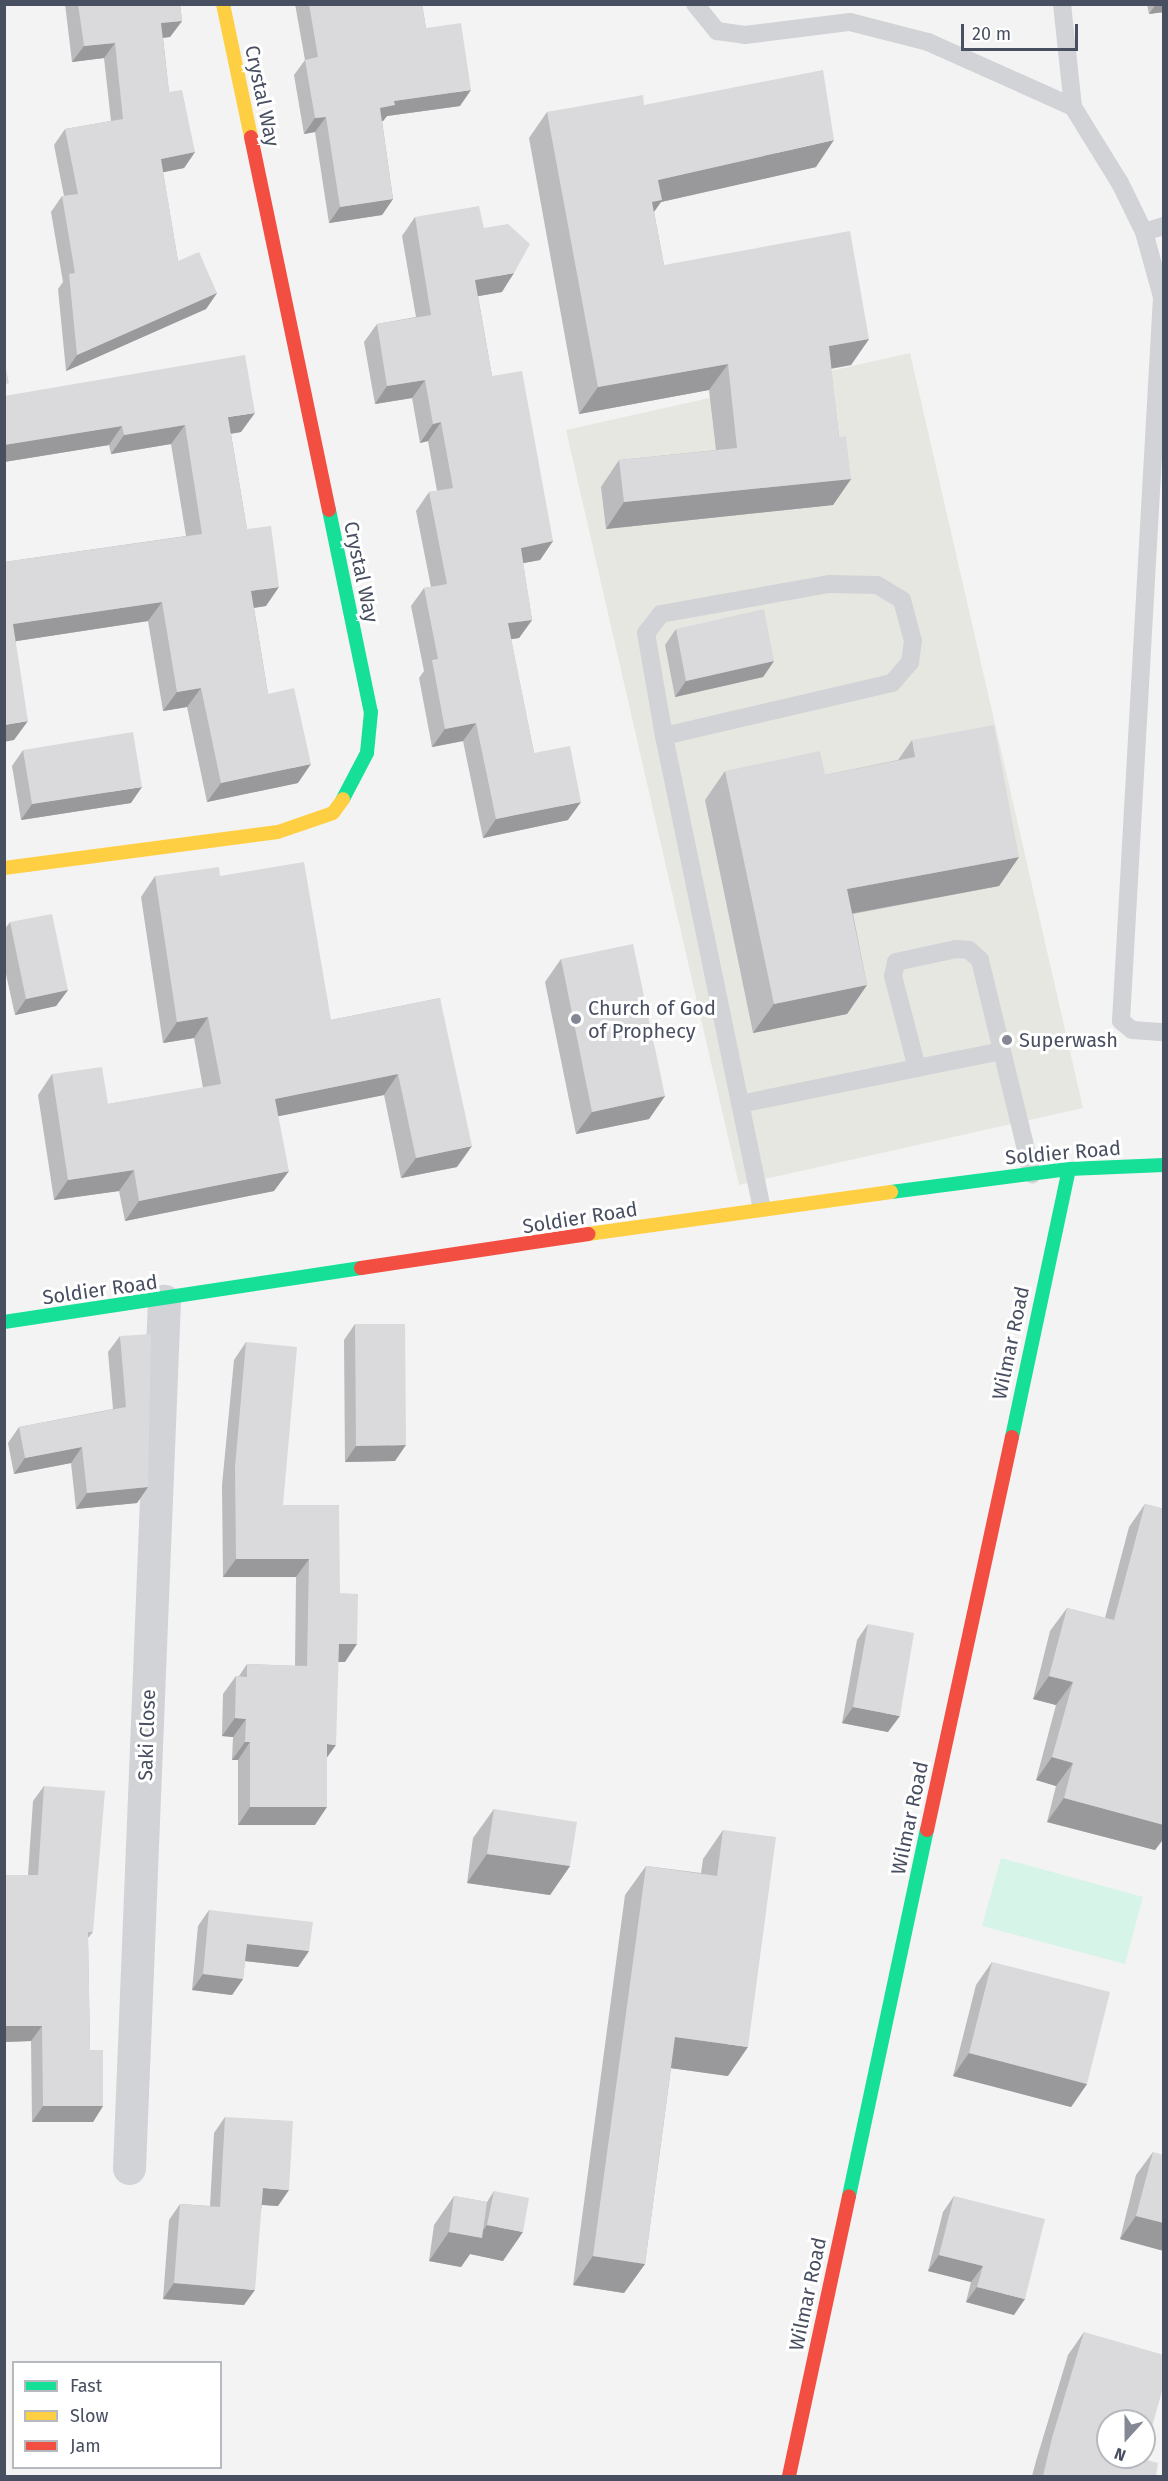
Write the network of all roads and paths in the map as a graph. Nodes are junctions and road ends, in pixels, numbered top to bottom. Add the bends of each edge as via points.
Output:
1 (223, 4) edge
2 (695, 4) edge
3 (1062, 4) edge
4 (1073, 106) junction
5 (1164, 226) edge
6 (1144, 232) junction
7 (664, 736) junction
8 (4, 867) edge
9 (1164, 1032) edge
10 (1002, 1051) junction
11 (917, 1068) junction
12 (740, 1104) junction
13 (1164, 1165) edge
14 (1068, 1168) junction
15 (1032, 1174) junction
16 (762, 1208) junction
17 (164, 1301) junction
18 (4, 1322) edge
19 (129, 2168) dead end
20 (789, 2476) edge

1 - 8 street, Crystal Way via 371,712 367,753 353,786 333,813 278,832
2 - 4 lane via 717,31 746,35 850,22 928,42
3 - 4 lane
4 - 6 lane via 1120,183
5 - 6 lane
6 - 9 lane via 1162,297 1121,1021 1132,1030
7 - 7 lane via 646,633 661,614 829,584 877,585 902,600 912,641 910,662 892,683
7 - 12 lane
10 - 11 lane
10 - 11 lane via 980,960 969,950 956,950 896,962 892,967
10 - 15 lane
11 - 12 lane
12 - 16 lane
13 - 14 street, Soldier Road
14 - 15 street, Soldier Road
14 - 20 street, Wilmar Road
15 - 16 street, Soldier Road
16 - 17 street, Soldier Road
17 - 18 street, Soldier Road
17 - 19 street, Saki Close

